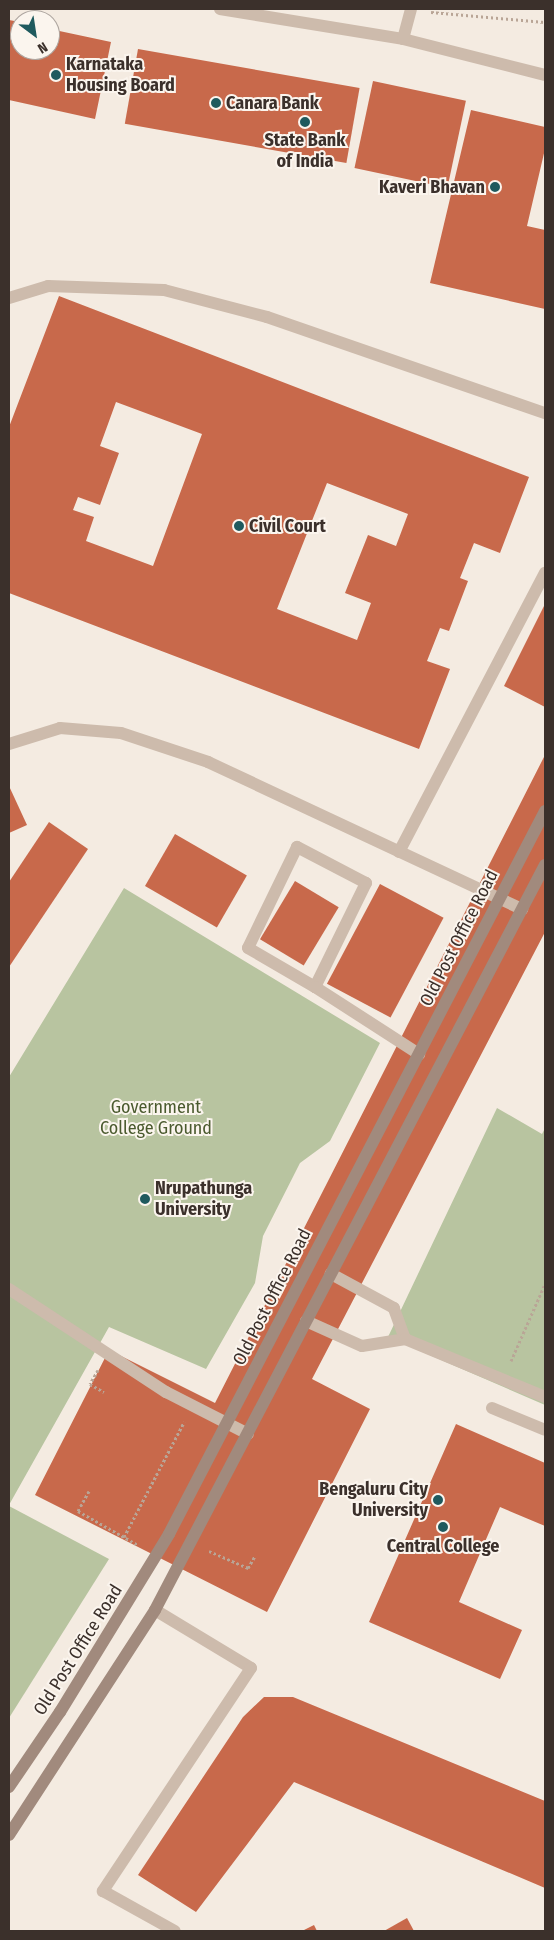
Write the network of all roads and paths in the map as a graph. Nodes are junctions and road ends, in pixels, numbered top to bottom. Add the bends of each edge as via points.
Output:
1 (220, 9) edge
2 (411, 10) edge
3 (545, 22) edge
4 (403, 39) junction
5 (545, 75) edge
6 (11, 297) edge
7 (9, 310) edge
8 (545, 413) edge
9 (545, 573) edge
10 (9, 744) edge
11 (545, 811) edge
12 (399, 852) junction
13 (545, 865) edge
14 (498, 899) junction
15 (522, 909) junction
16 (315, 986) junction
17 (419, 1054) junction
18 (331, 1274) junction
19 (545, 1284) edge
20 (9, 1289) edge
21 (306, 1321) junction
22 (405, 1339) junction
23 (102, 1363) dead end
24 (503, 1381) junction
25 (104, 1392) dead end
26 (545, 1397) edge
27 (492, 1408) dead end
28 (186, 1418) dead end
29 (227, 1422) junction
30 (545, 1430) edge
31 (248, 1434) junction
32 (89, 1492) dead end
33 (124, 1537) junction
34 (192, 1544) junction
35 (141, 1546) dead end
36 (255, 1556) dead end
37 (156, 1610) junction
38 (9, 1787) edge
39 (9, 1835) edge
40 (175, 1931) edge

1 - 4 lane
2 - 3 path
2 - 4 lane
4 - 5 lane
6 - 7 lane
6 - 8 lane via 48,286 164,290 267,317
9 - 12 lane
10 - 12 lane via 60,728 121,733 208,762
11 - 14 street, Old Post Office Road
12 - 14 lane
13 - 15 street
14 - 15 lane
14 - 17 street, Old Post Office Road
15 - 18 street
16 - 16 lane via 248,948 297,847 366,883
16 - 17 lane
17 - 29 street, Old Post Office Road
18 - 21 street
18 - 22 lane via 394,1308
19 - 24 path
20 - 29 lane via 166,1392
21 - 22 lane via 362,1346
21 - 31 street
22 - 24 lane
23 - 25 path via 90,1384
24 - 26 lane
27 - 30 lane
28 - 33 path
29 - 31 lane
29 - 38 street, Old Post Office Road via 169,1534 119,1620
31 - 34 street
32 - 33 path via 78,1510
33 - 35 path
34 - 36 path via 248,1568
34 - 37 street
37 - 39 street
37 - 40 lane via 251,1668 103,1891

